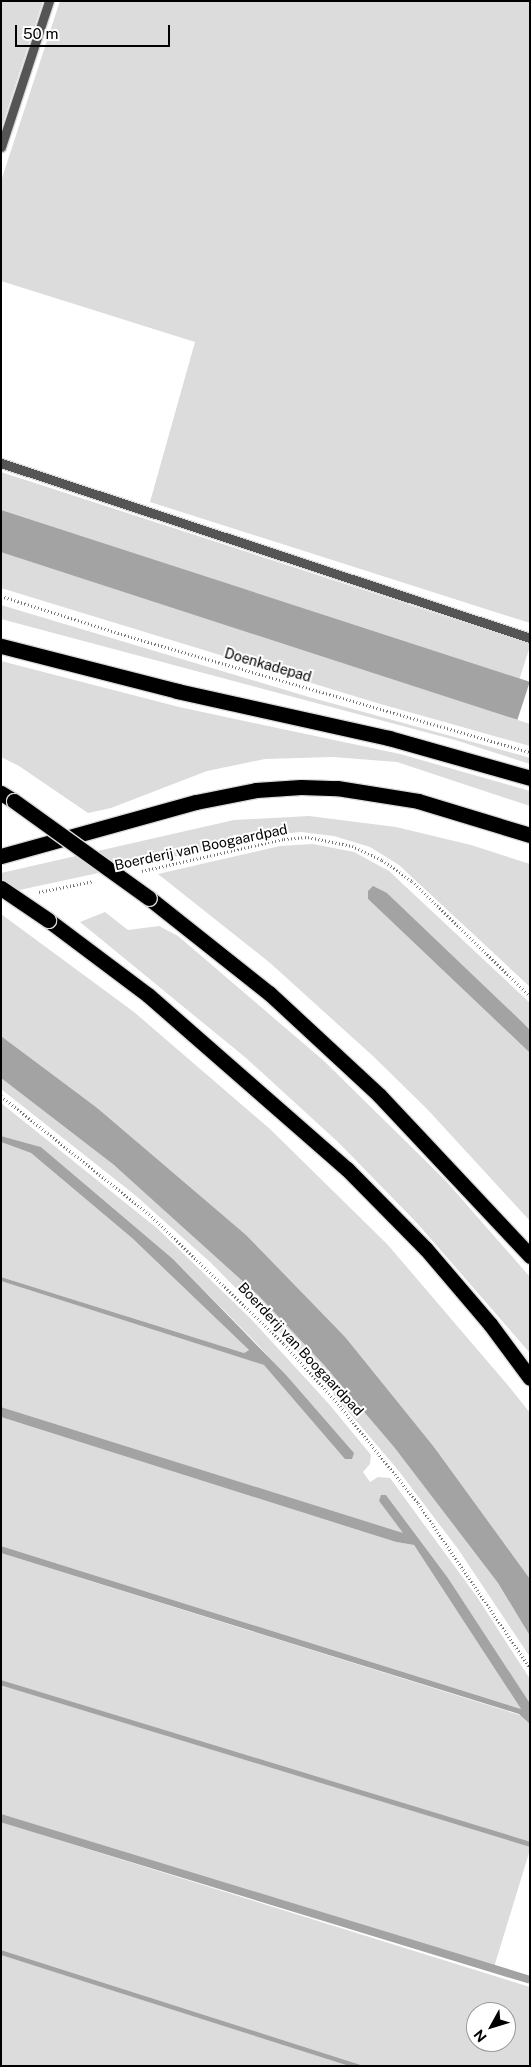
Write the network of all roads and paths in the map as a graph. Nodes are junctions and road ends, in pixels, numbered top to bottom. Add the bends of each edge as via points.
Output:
1 (49, 1) edge
2 (1, 147) edge
3 (1, 463) edge
4 (1, 596) edge
5 (530, 638) edge
6 (1, 646) edge
7 (530, 752) edge
8 (530, 778) edge
9 (7, 797) edge
10 (530, 835) edge
11 (1, 856) edge
12 (136, 872) dead end
13 (98, 880) dead end
14 (1, 888) edge
15 (30, 894) dead end
16 (530, 996) edge
17 (1, 1096) edge
18 (530, 1256) edge
19 (530, 1378) edge
20 (530, 1668) edge

1 - 2 lane
3 - 5 lane
4 - 7 path, Doenkadepad via 140,640
6 - 8 highway via 168,689 389,738
9 - 18 highway, bridge via 149,898 269,993 379,1095
10 - 11 highway via 418,801 345,789 301,787 256,790 196,802
12 - 16 path, Boerderij van Boogaardpad via 284,839 308,837 352,846 382,860 412,882
13 - 15 path, Boerderij van Boogaardpad
14 - 19 highway, bridge via 148,995 348,1169 426,1249 490,1324
17 - 20 path, Boerderij van Boogaardpad via 149,1214 284,1344 340,1406 418,1503

